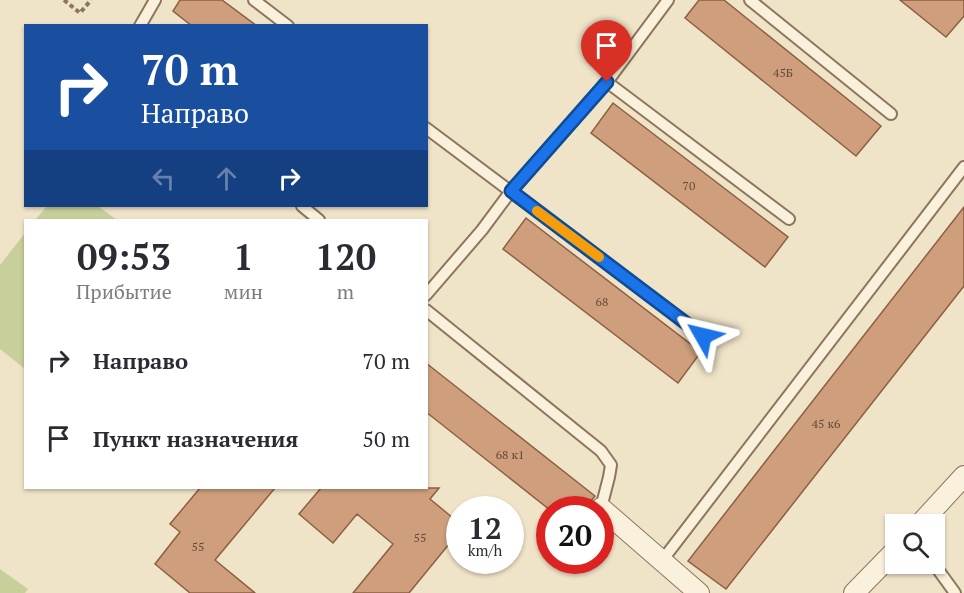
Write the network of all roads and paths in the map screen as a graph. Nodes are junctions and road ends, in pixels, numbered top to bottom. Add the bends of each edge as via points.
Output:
1 (64, 0) edge
2 (91, 0) edge
3 (155, 0) edge
4 (254, 0) edge
5 (668, 0) edge
6 (750, 0) edge
7 (141, 24) edge
8 (285, 24) edge
9 (607, 82) junction
10 (891, 114) dead end
11 (428, 129) edge
12 (964, 167) edge
13 (511, 191) junction
14 (303, 207) edge
15 (318, 219) edge
16 (789, 219) dead end
17 (428, 293) edge
18 (428, 312) edge
19 (703, 336) dead end
20 (964, 476) edge
21 (603, 496) edge
22 (929, 514) edge
23 (614, 520) edge
24 (885, 561) edge
25 (661, 562) junction
26 (941, 574) edge
27 (699, 593) edge
28 (854, 593) edge
29 (955, 593) edge

1 - 2 path via 80,13
3 - 7 lane
4 - 8 lane
5 - 9 lane
6 - 10 lane
9 - 13 lane
9 - 16 lane
11 - 13 lane
12 - 25 lane
13 - 17 lane
13 - 19 lane
14 - 15 lane
18 - 21 lane via 602,451 611,465
20 - 22 street
23 - 25 street
24 - 28 street
25 - 27 street
26 - 29 lane

